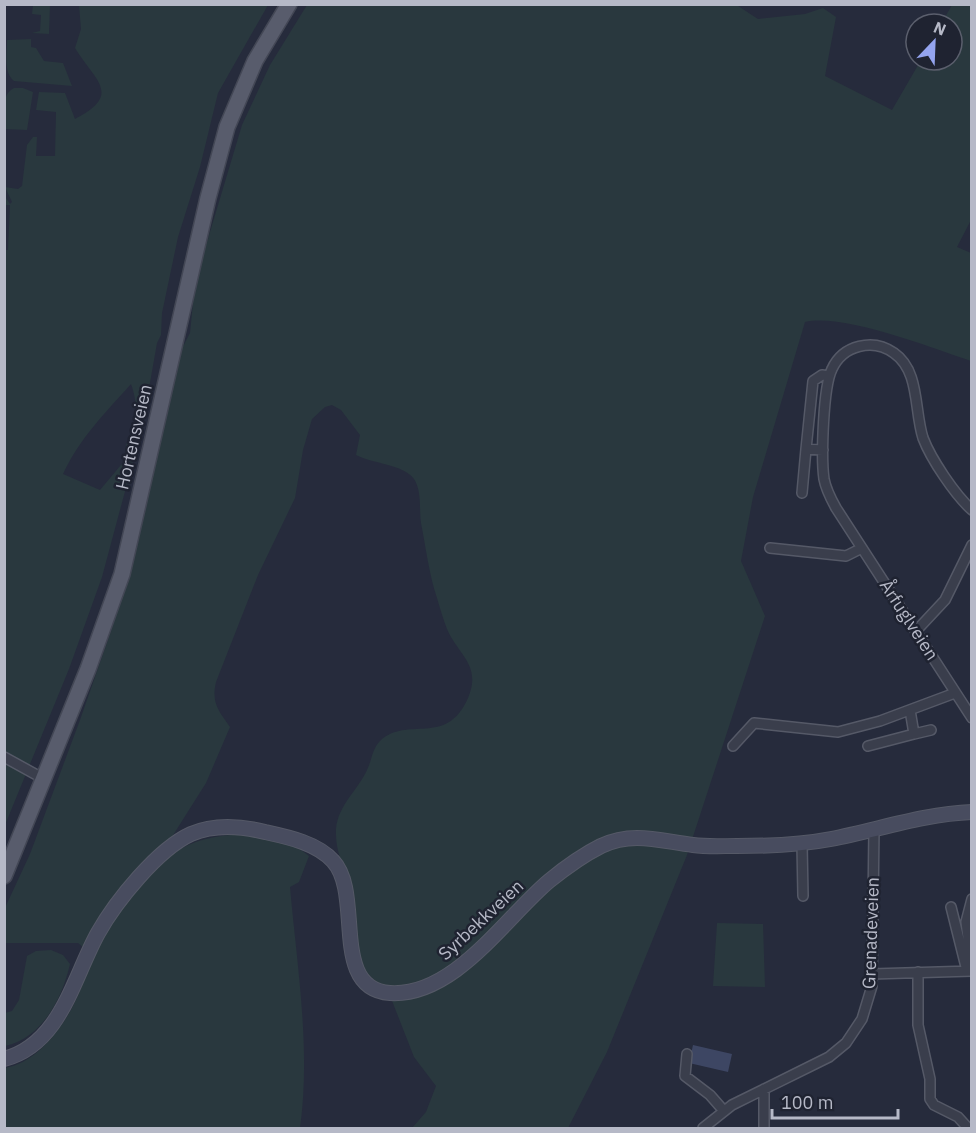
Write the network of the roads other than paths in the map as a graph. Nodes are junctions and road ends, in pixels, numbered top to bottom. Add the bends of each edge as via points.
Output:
1 (289, 4) edge
2 (829, 376) junction
3 (806, 449) junction
4 (823, 450) junction
5 (802, 493) dead end
6 (972, 510) edge
7 (972, 545) edge
8 (770, 548) dead end
9 (862, 548) junction
10 (916, 632) junction
11 (955, 693) junction
12 (910, 710) junction
13 (972, 718) edge
14 (931, 730) dead end
15 (914, 734) junction
16 (734, 746) dead end
17 (868, 746) dead end
18 (4, 757) edge
19 (44, 779) junction
20 (972, 812) edge
21 (874, 829) junction
22 (802, 843) junction
23 (4, 876) edge
24 (803, 896) dead end
25 (972, 899) edge
26 (951, 907) dead end
27 (970, 971) edge
28 (918, 972) junction
29 (872, 974) junction
30 (687, 1054) dead end
31 (4, 1059) edge
32 (764, 1089) junction
33 (724, 1111) junction
34 (703, 1128) edge
35 (764, 1128) edge
36 (968, 1128) edge

1 - 19 main road, Hortensveien via 255,61 227,127 122,574
2 - 3 street via 822,375 813,381
2 - 4 street, Årfuglveien
2 - 6 street via 837,360 857,346 880,346 903,361 913,383 924,439 958,495
3 - 4 street
3 - 5 street
4 - 9 street, Årfuglveien via 826,488
7 - 10 street via 951,592
8 - 9 street via 846,556
9 - 10 street, Årfuglveien
10 - 11 street, Årfuglveien
11 - 12 street
11 - 13 street, Årfuglveien
12 - 15 street
12 - 16 street via 838,732 754,723
14 - 15 street
15 - 17 street
18 - 19 street
19 - 23 main road, Hortensveien
20 - 21 main road, Syrbekkveien via 935,814
21 - 22 main road, Syrbekkveien
21 - 29 street, Grenadeveien
22 - 24 street
22 - 31 main road, Syrbekkveien via 707,846 640,836 614,841 548,882 460,967 421,987 396,994 374,990 358,974 346,886 331,859 300,842 264,831 233,827 203,830 171,845 157,858 99,931 49,1030 30,1048
25 - 27 street via 966,931
26 - 27 street
27 - 28 street
28 - 29 street
28 - 36 street via 919,1031 930,1079 930,1099
29 - 32 street, Grenadeveien via 866,1010 846,1043 829,1057
30 - 33 street via 686,1076
32 - 33 street, Grenadeveien
32 - 35 street
33 - 34 street, Grenadeveien

